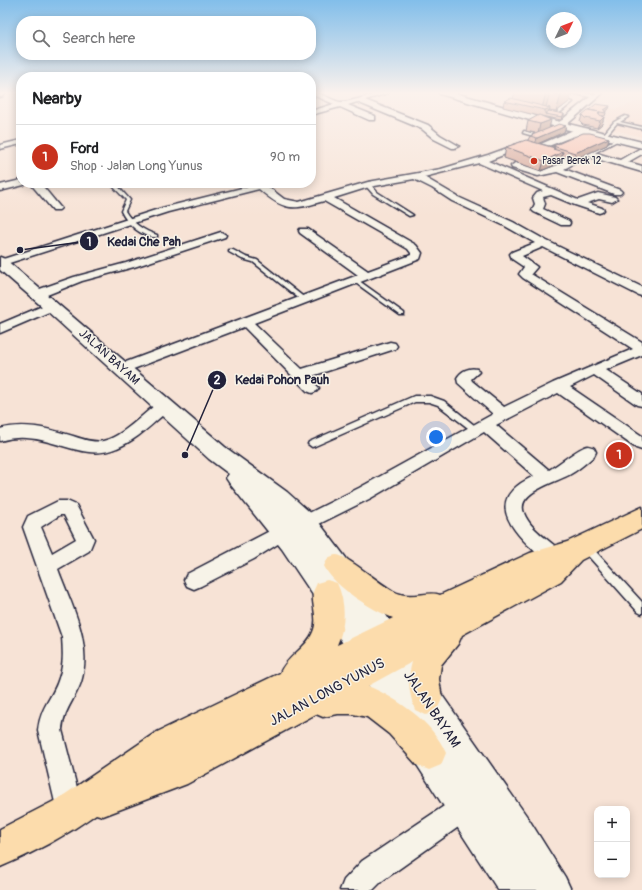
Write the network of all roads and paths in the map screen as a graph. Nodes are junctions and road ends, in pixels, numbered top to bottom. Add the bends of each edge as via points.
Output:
1 (433, 134) edge
2 (529, 134) edge
3 (543, 134) edge
4 (573, 134) edge
5 (580, 134) edge
6 (595, 134) edge
7 (606, 134) edge
8 (537, 136) junction
9 (604, 136) junction
10 (619, 139) junction
11 (524, 142) junction
12 (16, 143) edge
13 (642, 145) edge
14 (455, 146) dead end
15 (0, 148) edge
16 (534, 150) junction
17 (642, 151) edge
18 (542, 153) junction
19 (590, 154) junction
20 (491, 157) junction
21 (479, 160) junction
22 (571, 162) junction
23 (621, 163) junction
24 (556, 169) junction
25 (642, 169) edge
26 (415, 176) junction
27 (16, 184) edge
28 (368, 185) junction
29 (0, 188) edge
30 (38, 188) edge
31 (117, 188) edge
32 (245, 188) edge
33 (264, 188) edge
34 (549, 192) junction
35 (621, 193) dead end
36 (325, 197) junction
37 (612, 199) dead end
38 (578, 203) junction
39 (56, 208) dead end
40 (599, 210) dead end
41 (411, 215) dead end
42 (130, 220) junction
43 (565, 223) dead end
44 (304, 231) dead end
45 (221, 235) dead end
46 (155, 236) dead end
47 (544, 243) junction
48 (231, 251) dead end
49 (0, 262) edge
50 (361, 278) junction
51 (642, 292) edge
52 (38, 294) junction
53 (303, 299) junction
54 (52, 306) junction
55 (402, 314) dead end
56 (246, 322) junction
57 (0, 329) edge
58 (390, 346) dead end
59 (642, 349) edge
60 (123, 368) junction
61 (595, 369) junction
62 (472, 372) dead end
63 (299, 375) junction
64 (558, 386) junction
65 (312, 388) dead end
66 (640, 397) edge
67 (164, 406) junction
68 (503, 414) junction
69 (480, 427) junction
70 (0, 435) edge
71 (312, 444) dead end
72 (642, 444) edge
73 (588, 452) dead end
74 (548, 478) junction
75 (642, 517) edge
76 (294, 528) junction
77 (570, 551) junction
78 (47, 565) dead end
79 (332, 579) junction
80 (194, 580) dead end
81 (642, 609) edge
82 (457, 612) junction
83 (380, 652) junction
84 (426, 700) junction
85 (281, 703) junction
86 (429, 753) junction
87 (464, 807) junction
88 (70, 812) junction
89 (0, 848) edge
90 (354, 890) edge
91 (520, 890) edge
92 (552, 890) edge

1 - 14 street
2 - 8 lane
3 - 8 lane
4 - 16 street
5 - 18 street via 580,137
6 - 9 main road
7 - 9 lane
8 - 11 lane
9 - 10 main road
10 - 13 main road
10 - 19 lane
11 - 16 street
11 - 20 street
12 - 15 street
16 - 18 street
17 - 23 street
18 - 22 street
19 - 22 lane
19 - 23 street
20 - 21 street
20 - 24 street via 538,174
21 - 26 street
21 - 34 street
22 - 24 street
23 - 25 street
24 - 35 street
26 - 28 street
26 - 47 street
27 - 29 street
28 - 36 street
28 - 41 lane via 375,193
30 - 39 street
31 - 42 lane via 128,200 122,211
32 - 42 street
33 - 36 street via 289,206
34 - 38 street
34 - 43 street via 540,195 537,210
36 - 50 street via 412,247 417,253 416,257
37 - 38 street via 598,196
38 - 40 street
42 - 46 lane via 146,235
42 - 49 street
44 - 50 street
45 - 52 street via 78,279
47 - 51 street
47 - 59 street via 516,255 531,267 525,274
48 - 53 lane via 255,261
49 - 52 main road, JALAN BAYAM
50 - 53 street
50 - 55 lane
52 - 54 main road, JALAN BAYAM
53 - 56 street
54 - 57 street
54 - 60 main road, JALAN BAYAM
56 - 60 street
56 - 63 street
58 - 63 street
59 - 61 street
60 - 67 main road, JALAN BAYAM
61 - 64 street
61 - 66 street
62 - 68 street via 464,378 464,383
63 - 65 street
64 - 68 street
64 - 72 street
67 - 70 street via 114,444 102,447 89,447 22,430
67 - 76 main road, JALAN BAYAM
68 - 69 street
69 - 71 lane via 441,403 430,399 414,399
69 - 74 street
69 - 76 street via 365,493
73 - 74 street
74 - 77 street via 530,484 519,494 514,502 515,514 522,526
75 - 77 main road, JALAN LONG YUNUS
76 - 79 main road, JALAN BAYAM
76 - 80 street
77 - 81 lane
77 - 82 main road, JALAN LONG YUNUS via 552,573
78 - 88 street via 73,637 74,656 70,681 51,717 50,730
79 - 82 main road via 374,594 402,608
79 - 83 main road, JALAN BAYAM
79 - 85 main road via 330,628 325,642
82 - 83 main road, JALAN LONG YUNUS
82 - 84 main road via 442,640 427,658 422,683
83 - 84 main road, JALAN BAYAM
83 - 85 main road, JALAN LONG YUNUS
83 - 86 main road, JALAN BAYAM
84 - 92 main road, JALAN BAYAM
85 - 86 main road via 350,697 367,700 387,711
85 - 88 main road, JALAN LONG YUNUS via 175,772
86 - 87 main road, JALAN BAYAM
87 - 90 street via 372,871
87 - 91 main road, JALAN BAYAM
88 - 89 main road, JALAN LONG YUNUS

